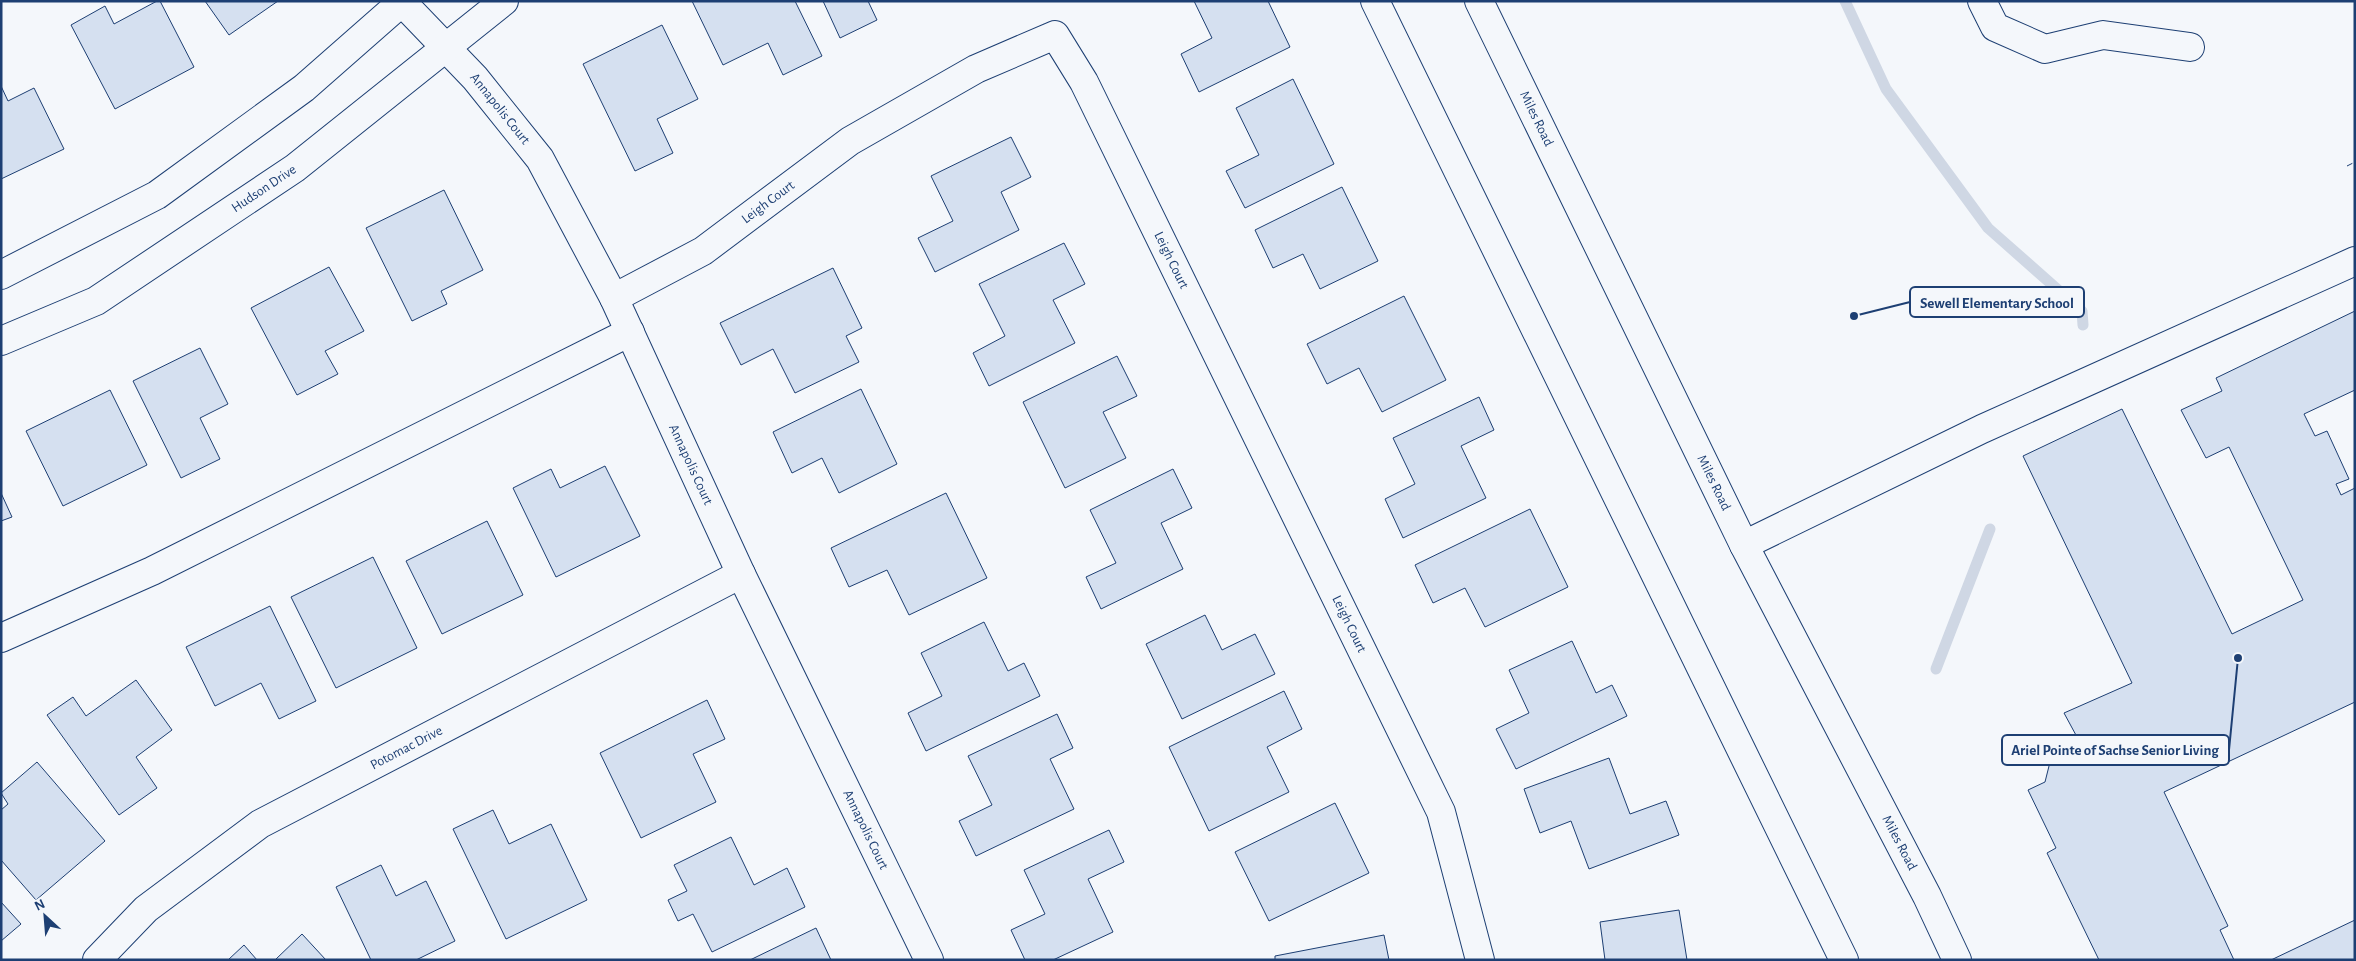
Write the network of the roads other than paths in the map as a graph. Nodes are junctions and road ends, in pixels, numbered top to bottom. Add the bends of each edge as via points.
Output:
1 (504, 1) edge
2 (1375, 1) edge
3 (1479, 1) edge
4 (1982, 1) edge
5 (402, 2) edge
6 (2190, 47) dead end
7 (448, 49) junction
8 (2355, 261) edge
9 (1, 275) edge
10 (614, 298) junction
11 (630, 332) junction
12 (1, 341) edge
13 (1744, 545) junction
14 (741, 574) junction
15 (1, 638) edge
16 (97, 960) edge
17 (929, 960) edge
18 (1480, 960) edge
19 (1844, 960) edge
20 (1958, 960) edge

1 - 7 street, Hudson Drive
2 - 19 street
3 - 13 street, Miles Road
4 - 6 street via 1995,27 2045,49 2103,35
5 - 7 street, Annapolis Court
5 - 9 street via 304,88 157,195
7 - 10 street, Annapolis Court via 476,78 540,159
7 - 12 street, Hudson Drive via 295,168 96,301
8 - 13 street via 1982,429
10 - 11 street, Annapolis Court
10 - 18 street, Leigh Court via 703,251 850,141 976,69 1055,35 1084,82 1441,812
11 - 14 street, Annapolis Court
11 - 15 street via 152,572
13 - 20 street, Miles Road
14 - 16 street, Potomac Drive via 260,824 146,909
14 - 17 street, Annapolis Court

